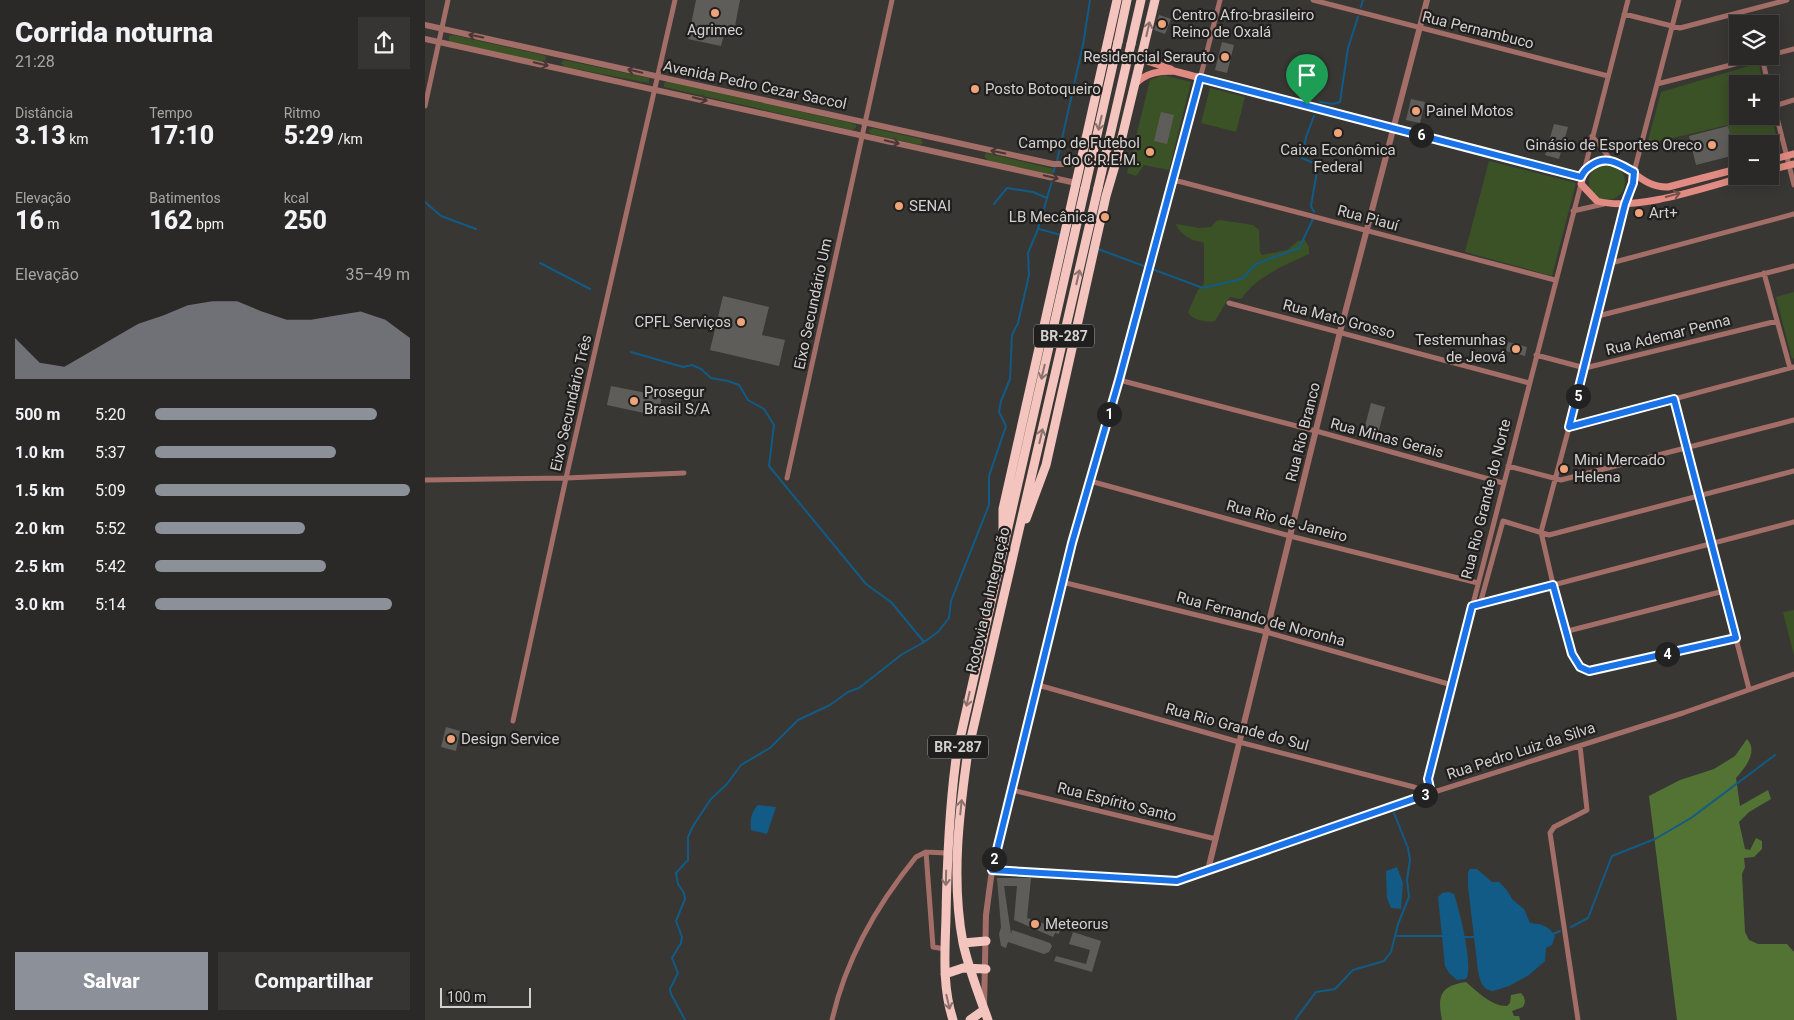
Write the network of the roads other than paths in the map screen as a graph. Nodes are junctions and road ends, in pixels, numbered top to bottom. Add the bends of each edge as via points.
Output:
1 (448, 0) edge
2 (675, 0) edge
3 (892, 0) edge
4 (1117, 0) edge
5 (1127, 0) edge
6 (1141, 0) edge
7 (1155, 0) edge
8 (1220, 0) edge
9 (1313, 0) edge
10 (1427, 0) edge
11 (1628, 0) edge
12 (1679, 0) edge
13 (1787, 0) edge
14 (1624, 14) junction
15 (425, 25) edge
16 (1672, 26) junction
17 (1420, 28) junction
18 (442, 29) junction
19 (425, 38) edge
20 (439, 42) junction
21 (1794, 49) edge
22 (1106, 50) junction
23 (1779, 53) edge
24 (1141, 59) junction
25 (1732, 65) edge
26 (1174, 71) junction
27 (658, 76) junction
28 (1608, 76) junction
29 (1200, 78) junction
30 (1135, 84) junction
31 (1657, 84) junction
32 (655, 90) junction
33 (1794, 100) edge
34 (1779, 104) edge
35 (425, 106) edge
36 (1779, 121) edge
37 (865, 122) junction
38 (1395, 128) junction
39 (863, 136) junction
40 (1592, 136) junction
41 (1790, 155) edge
42 (1611, 160) junction
43 (1081, 164) junction
44 (1791, 165) edge
45 (1729, 171) edge
46 (1634, 172) junction
47 (1582, 177) junction
48 (1174, 180) junction
49 (1729, 181) edge
50 (1109, 185) junction
51 (1794, 185) edge
52 (1081, 186) junction
53 (1605, 203) junction
54 (1625, 204) junction
55 (1573, 211) junction
56 (1794, 214) edge
57 (1367, 231) junction
58 (1611, 263) junction
59 (1794, 266) edge
60 (1764, 273) junction
61 (1555, 280) junction
62 (1229, 303) dead end
63 (1598, 316) junction
64 (1777, 321) junction
65 (1341, 332) junction
66 (1536, 355) junction
67 (1585, 368) junction
68 (1792, 368) edge
69 (1119, 380) junction
70 (1529, 383) junction
71 (1674, 399) junction
72 (1794, 420) edge
73 (1569, 427) junction
74 (1316, 431) junction
75 (1687, 447) junction
76 (1508, 466) junction
77 (1794, 471) edge
78 (684, 473) dead end
79 (567, 478) junction
80 (787, 478) dead end
81 (1555, 478) junction
82 (425, 480) edge
83 (1090, 481) junction
84 (1503, 483) junction
85 (1700, 496) junction
86 (1794, 522) edge
87 (1541, 532) junction
88 (1290, 536) junction
89 (1712, 544) junction
90 (1013, 551) junction
91 (1062, 582) junction
92 (1478, 584) junction
93 (1553, 585) junction
94 (1724, 590) junction
95 (1480, 604) junction
96 (1472, 606) junction
97 (1266, 632) junction
98 (1564, 632) junction
99 (1736, 638) junction
100 (1794, 674) edge
101 (1038, 685) junction
102 (1452, 685) junction
103 (1749, 689) junction
104 (513, 722) dead end
105 (1239, 742) junction
106 (1580, 746) junction
107 (1012, 790) junction
108 (1431, 793) junction
109 (1215, 839) junction
110 (926, 852) junction
111 (946, 853) junction
112 (992, 870) junction
113 (1208, 870) junction
114 (986, 941) junction
115 (963, 943) junction
116 (945, 949) junction
117 (970, 968) junction
118 (986, 969) junction
119 (945, 974) junction
120 (984, 1010) junction
121 (832, 1020) edge
122 (953, 1020) edge
123 (970, 1020) edge
124 (988, 1020) edge
125 (1578, 1020) edge

1 - 18 street
2 - 27 street, Eixo Secundário Três
3 - 37 street, Eixo Secundário Um
4 - 22 highway, BR-287
5 -> 52 highway, BR-287, bridge
90 -> 6 highway, Rodovia da Integração / BR-287, bridge
24 -> 7 highway, BR-287
8 - 29 street
9 - 17 street, Rua Pernambuco
10 - 17 street, Rua Rio Branco
11 - 14 street, Rua Rio Grande do Norte
12 - 16 street
13 - 16 street via 1680,28
14 - 16 street
14 - 28 street, Rua Rio Grande do Norte
15 - 18 street, Avenida Pedro Cezar Saccol
16 - 31 street
17 - 28 street, Rua Pernambuco
17 - 38 street, Rua Rio Branco
18 - 20 street
27 -> 18 street, Avenida Pedro Cezar Saccol
19 - 20 street, Avenida Pedro Cezar Saccol
20 -> 32 street, Avenida Pedro Cezar Saccol
20 - 35 street
21 - 23 street
22 - 24 highway
22 - 43 highway, BR-287
24 - 26 main road
24 - 30 highway, BR-287
25 - 31 street
26 - 29 main road
26 - 30 main road via 1153,73
27 - 32 street, Eixo Secundário Três
27 - 37 street, Avenida Pedro Cezar Saccol
28 - 40 street, Rua Rio Grande do Norte
29 - 38 main road
29 - 48 street
30 - 50 highway, BR-287
31 - 46 street
32 -> 39 street, Avenida Pedro Cezar Saccol
32 - 79 street, Eixo Secundário Três
33 - 34 street
36 - 41 street
37 - 39 street, Eixo Secundário Um
43 -> 37 street, Avenida Pedro Cezar Saccol via 1053,164
38 - 47 main road
38 - 57 street, Rua Rio Branco
39 -> 52 street, Avenida Pedro Cezar Saccol
39 - 80 street, Eixo Secundário Um
40 - 42 street
40 - 47 street, Rua Rio Grande do Norte
41 - 44 street
42 - 46 main road
42 - 47 main road via 1602,160
43 - 52 highway, BR-287
44 - 51 street
45 - 46 main road via 1668,187 1652,185
46 - 54 main road
47 - 53 main road via 1591,196
47 - 55 street, Rua Rio Grande do Norte
48 - 57 street, Rua Piauí
48 - 69 street
54 -> 49 main road
50 - 52 highway
50 - 90 highway, BR-287 via 1046,465
52 -> 111 highway, Rodovia da Integração / BR-287 via 957,752
53 - 54 main road
53 - 55 street
54 - 58 street
55 - 61 street, Rua Rio Grande do Norte
56 - 58 street
57 - 61 street, Rua Piauí
57 - 65 street, Rua Rio Branco
58 - 63 street
59 - 60 street
60 - 63 street
60 - 64 street
61 - 66 street, Rua Rio Grande do Norte
62 - 65 street, Rua Mato Grosso
63 - 67 street
64 - 67 street, Rua Ademar Penna
64 - 68 street
65 - 70 street, Rua Mato Grosso
65 - 74 street, Rua Rio Branco
66 - 67 street, Rua Ademar Penna
66 - 70 street, Rua Rio Grande do Norte
67 - 73 street
68 - 71 street
69 - 74 street, Rua Minas Gerais
69 - 83 street
70 - 76 street, Rua Rio Grande do Norte
71 - 73 street
71 - 75 street
72 - 75 street
73 - 81 street
74 - 84 street, Rua Minas Gerais
74 - 88 street, Rua Rio Branco
75 - 81 street via 1561,480
75 - 85 street
76 - 81 street
76 - 84 street, Rua Rio Grande do Norte
77 - 85 street
78 - 79 street
79 - 82 street
79 - 104 street, Eixo Secundário Três
81 - 87 street
83 - 88 street, Rua Rio de Janeiro
83 - 91 street
84 - 92 street, Rua Rio Grande do Norte
85 - 87 street via 1549,535
85 - 89 street
86 - 89 street
87 - 93 street
87 - 95 street via 1503,521
88 - 92 street, Rua Rio de Janeiro
88 - 97 street, Rua Rio Branco
89 - 93 street
89 - 94 street
115 -> 90 highway, Rodovia da Integração / BR-287 via 958,867 964,776
91 - 97 street, Rua Fernando de Noronha
91 - 101 street
92 - 96 street, Rua Rio Grande do Norte
93 - 95 street
93 - 98 street
94 - 98 street
94 - 99 street
95 - 96 street
96 - 102 street, Rua Rio Grande do Norte
97 - 102 street, Rua Fernando de Noronha
97 - 105 street, Rua Rio Branco
98 - 99 street via 1580,667 1589,671
99 - 103 street
100 - 103 street, Rua Pedro Luiz da Silva
101 - 105 street, Rua Rio Grande do Sul
101 - 107 street
102 - 108 street, Rua Rio Grande do Norte via 1428,779
103 - 106 street, Rua Pedro Luiz da Silva
105 - 108 street, Rua Rio Grande do Sul
105 - 109 street, Rua Rio Branco
106 - 108 street, Rua Pedro Luiz da Silva
106 - 125 street via 1587,810 1554,827 1551,833
107 - 109 street, Rua Espírito Santo
107 - 112 street
108 - 113 street, Rua Pedro Luiz da Silva
109 - 113 street, Rua Rio Branco
110 - 111 street
110 - 116 street via 933,947
110 - 121 street via 916,858 873,915 845,974
111 -> 116 highway, Rodovia da Integração / BR-287
112 - 113 street, Rua Pedro Luiz da Silva via 1177,881
112 - 114 street
114 - 115 highway
114 - 118 street
115 - 117 highway, Rodovia da Integração / BR-287
116 - 119 highway, Rodovia da Integração / BR-287
117 - 118 highway
117 - 119 highway
117 - 120 highway, Rodovia da Integração / BR-287
118 - 120 street
119 -> 122 highway, Rodovia da Integração / BR-287
120 - 123 highway
120 - 124 highway, Rodovia da Integração / BR-287

